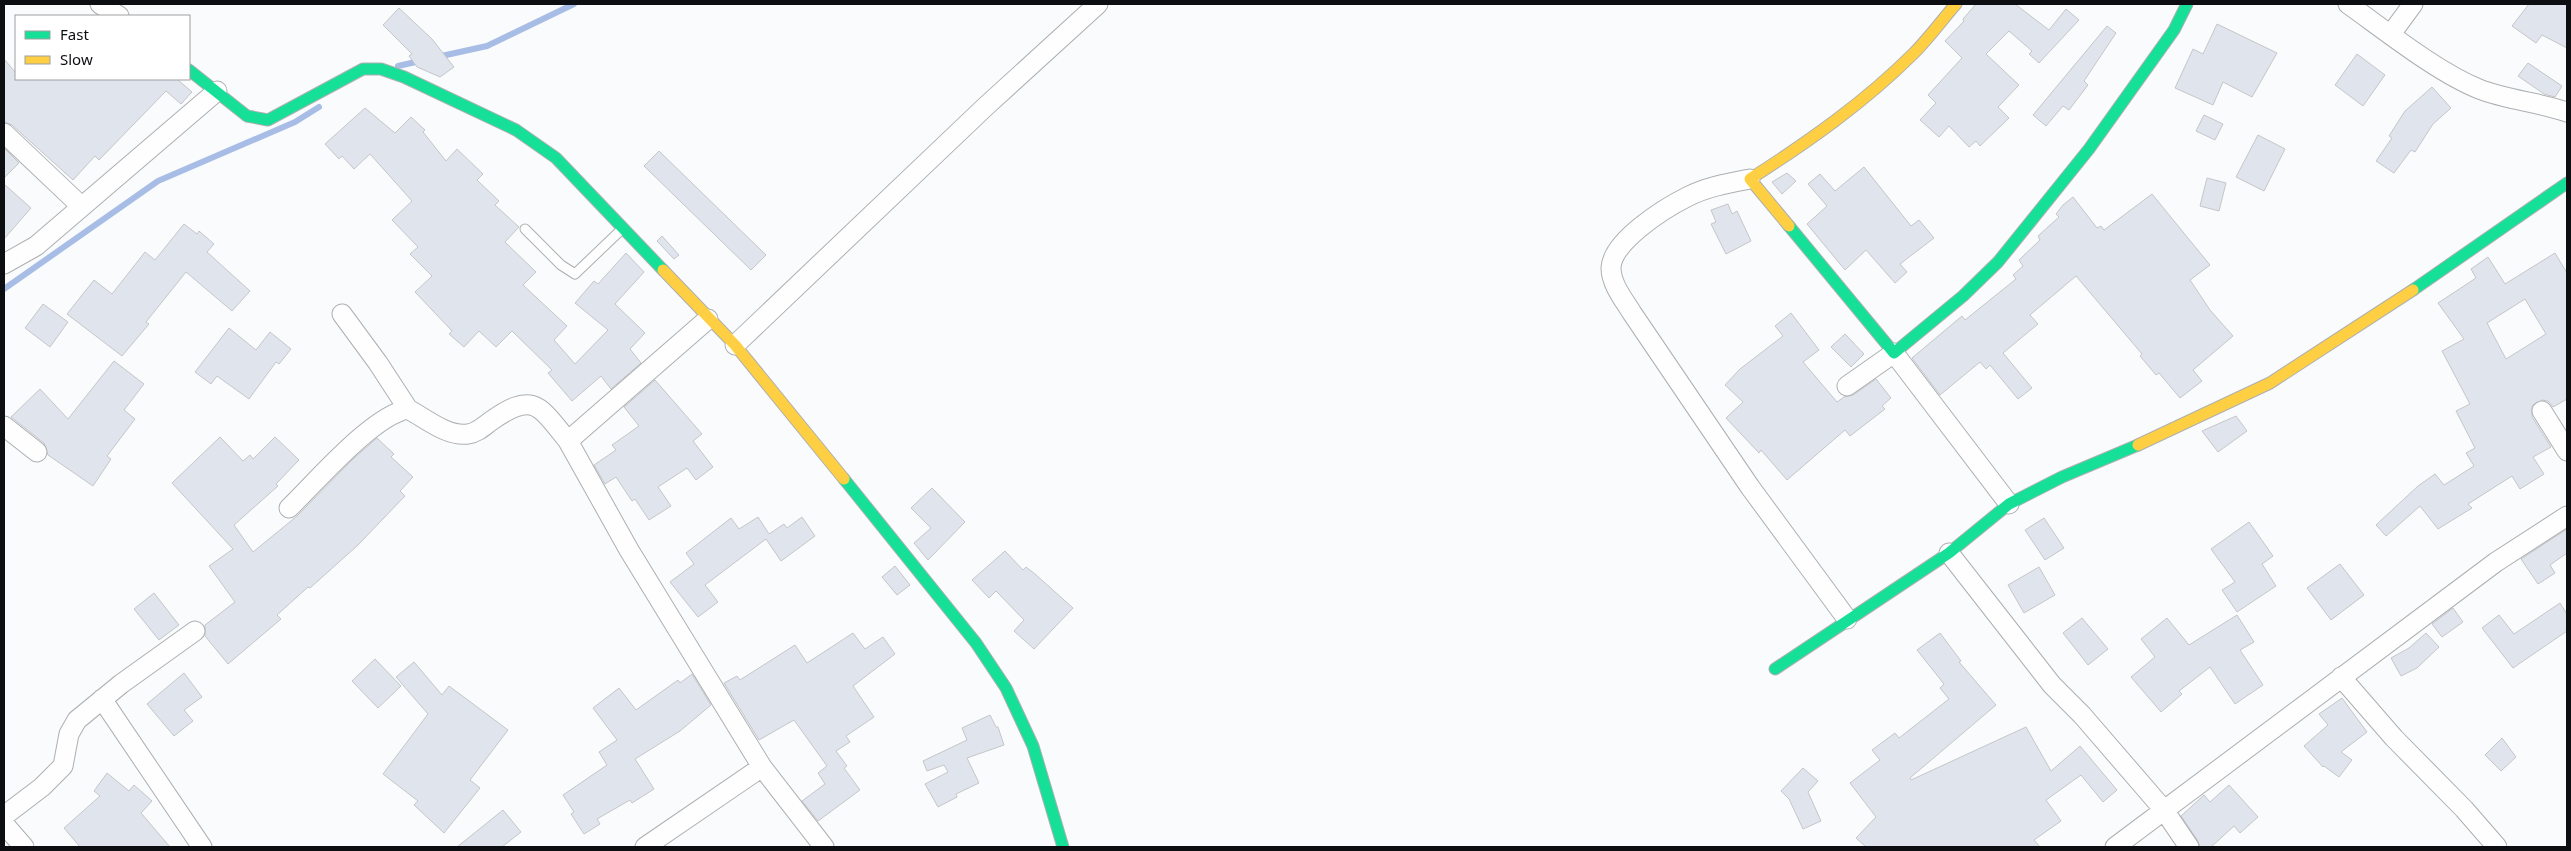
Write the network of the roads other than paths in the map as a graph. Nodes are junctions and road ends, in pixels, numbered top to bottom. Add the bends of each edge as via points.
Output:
1 (100, 4) edge
2 (1098, 4) edge
3 (1956, 4) edge
4 (2187, 4) edge
5 (2348, 4) edge
6 (2413, 4) edge
7 (117, 15) edge
8 (2391, 34) junction
9 (190, 71) edge
10 (217, 91) junction
11 (2567, 112) edge
12 (4, 133) edge
13 (1750, 178) junction
14 (2567, 183) edge
15 (81, 206) junction
16 (623, 228) junction
17 (525, 229) dead end
18 (4, 264) edge
19 (342, 314) dead end
20 (708, 319) junction
21 (736, 345) junction
22 (1894, 353) junction
23 (1848, 386) dead end
24 (408, 409) junction
25 (2542, 411) dead end
26 (4, 426) edge
27 (568, 441) junction
28 (37, 452) dead end
29 (2567, 452) edge
30 (2009, 504) junction
31 (289, 508) dead end
32 (2567, 516) edge
33 (1948, 553) junction
34 (1847, 619) junction
35 (195, 631) dead end
36 (1774, 670) dead end
37 (2341, 677) junction
38 (102, 699) junction
39 (762, 767) junction
40 (2164, 810) junction
41 (4, 816) edge
42 (4, 824) edge
43 (24, 847) edge
44 (202, 847) edge
45 (645, 847) edge
46 (824, 847) edge
47 (1063, 847) edge
48 (2115, 847) edge
49 (2189, 847) edge
50 (2497, 847) edge

1 - 7 street
2 - 21 street via 985,107
3 - 13 street via 1914,53 1859,103
4 - 22 street via 2174,30 2089,149 1998,262 1964,296
5 - 8 street
6 - 8 street
8 - 11 street via 2478,88
9 - 10 street
10 - 15 street
10 - 16 street via 247,116 268,120 364,69 381,69 404,77 538,143
12 - 15 street
13 - 22 street
13 - 34 street via 1695,194 1663,211 1620,246 1611,269 1616,287 1632,313 1750,487
14 - 30 street via 2443,270 2270,383
15 - 18 street via 36,246
16 - 17 lane via 575,274 561,266
16 - 20 street
19 - 24 street
20 - 21 street
20 - 27 street
21 - 47 street via 976,643 1001,680 1033,746
22 - 23 street
22 - 30 street
24 - 27 street via 443,429 468,434 510,408 528,404 539,408
24 - 31 street via 394,412 373,427
25 - 29 street
26 - 28 street
27 - 39 street via 629,550
30 - 33 street
32 - 37 street via 2496,562
33 - 34 street
33 - 40 street via 2052,686 2082,715
34 - 36 street
35 - 38 street
37 - 40 street
37 - 50 street
38 - 41 street via 77,720 70,734 63,766
38 - 44 street
39 - 45 street
39 - 46 street
40 - 48 street
40 - 49 street
42 - 43 street

